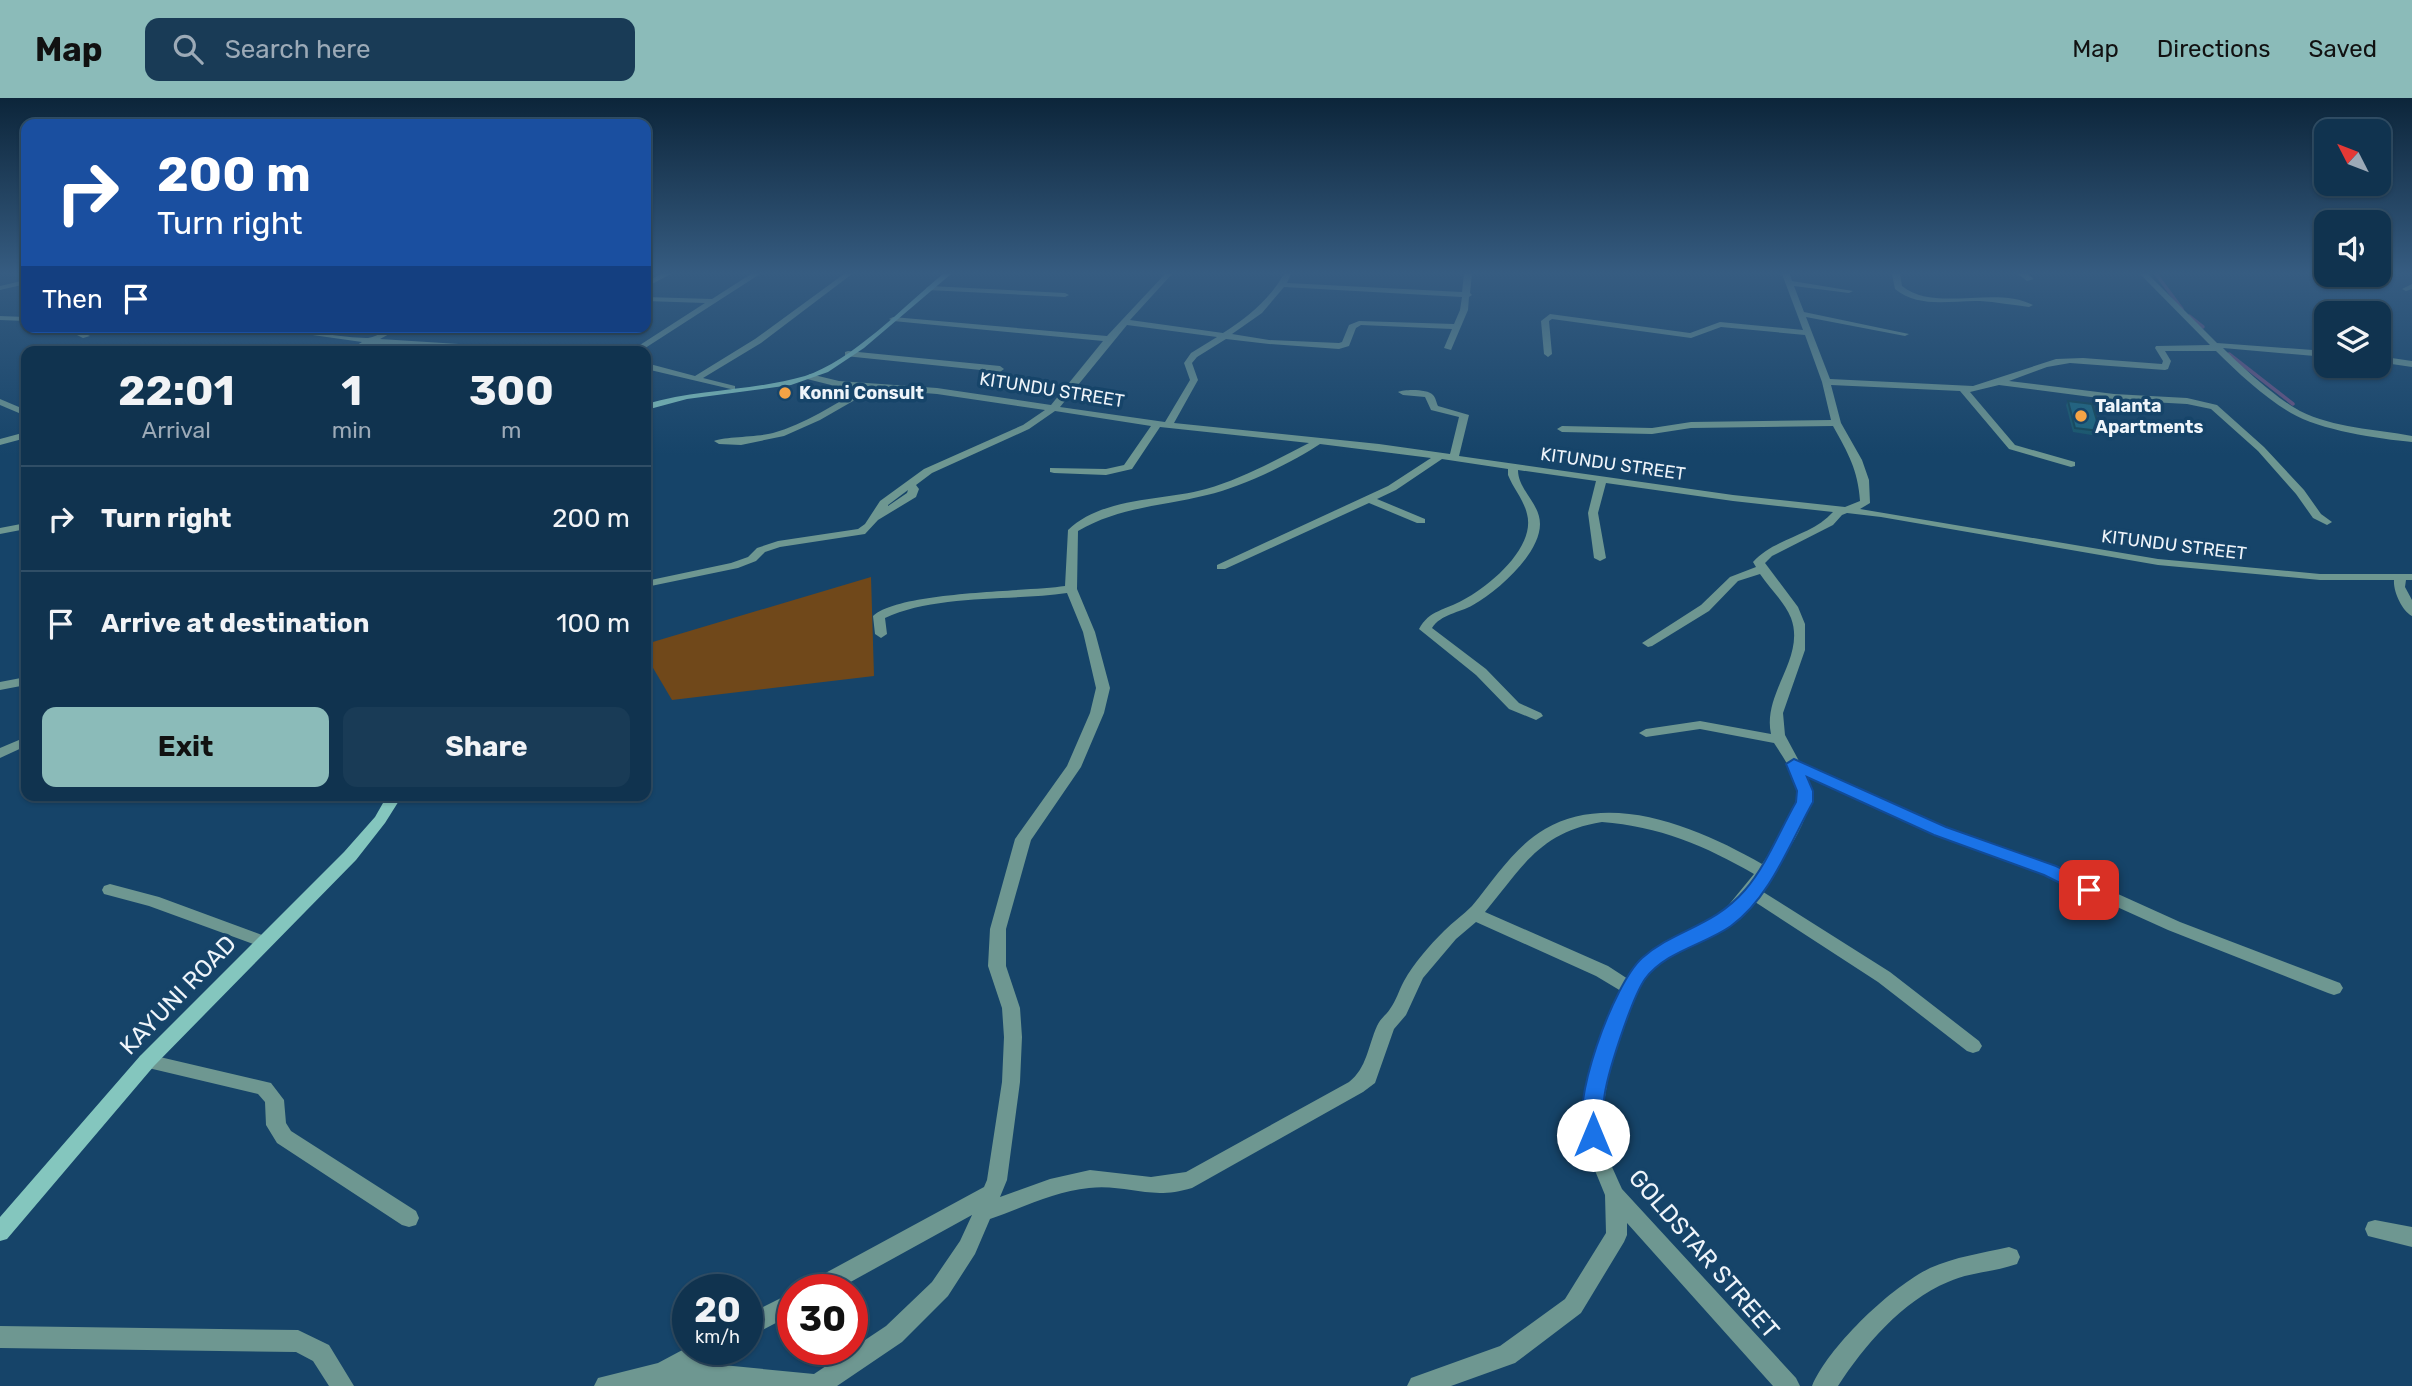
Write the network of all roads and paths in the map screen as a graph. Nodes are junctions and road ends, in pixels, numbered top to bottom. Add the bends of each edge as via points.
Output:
1 (82, 334) edge
2 (314, 334) edge
3 (382, 334) edge
4 (660, 334) edge
5 (767, 334) edge
6 (873, 334) edge
7 (1059, 334) edge
8 (1113, 334) edge
9 (1217, 334) edge
10 (1349, 334) edge
11 (1453, 334) edge
12 (1546, 334) edge
13 (1678, 334) edge
14 (1696, 334) edge
15 (1808, 334) edge
16 (2204, 334) edge
17 (1224, 335) junction
18 (86, 336) dead end
19 (1109, 339) junction
20 (366, 341) junction
21 (1269, 342) junction
22 (416, 345) joint
23 (358, 346) edge
24 (434, 346) edge
25 (642, 346) edge
26 (2216, 346) junction
27 (1448, 348) dead end
28 (2314, 353) edge
29 (848, 354) junction
30 (1337, 354) dead end
31 (1548, 354) dead end
32 (2391, 361) edge
33 (2412, 364) edge
34 (651, 367) edge
35 (1000, 369) dead end
36 (699, 377) junction
37 (810, 377) junction
38 (1826, 382) junction
39 (2000, 383) junction
40 (871, 387) junction
41 (732, 388) junction
42 (1964, 390) junction
43 (1403, 392) dead end
44 (0, 401) edge
45 (651, 406) edge
46 (1055, 407) junction
47 (21, 411) edge
48 (1836, 423) junction
49 (1162, 425) junction
50 (1562, 429) dead end
51 (21, 436) edge
52 (2411, 439) edge
53 (719, 441) dead end
54 (0, 442) edge
55 (1318, 442) junction
56 (1442, 455) junction
57 (1454, 457) junction
58 (2071, 464) dead end
59 (1513, 467) junction
60 (1054, 470) dead end
61 (1601, 480) junction
62 (1369, 499) junction
63 (1850, 510) junction
64 (1421, 521) dead end
65 (2327, 522) dead end
66 (21, 527) edge
67 (0, 531) edge
68 (1600, 558) dead end
69 (1221, 567) dead end
70 (1762, 569) junction
71 (2406, 578) edge
72 (651, 583) edge
73 (1070, 589) junction
74 (2412, 612) edge
75 (881, 634) dead end
76 (1648, 643) dead end
77 (21, 682) edge
78 (0, 685) edge
79 (1536, 716) dead end
80 (1646, 733) dead end
81 (1782, 740) junction
82 (21, 744) edge
83 (0, 754) edge
84 (1794, 764) junction
85 (392, 801) edge
86 (1763, 872) junction
87 (110, 891) dead end
88 (1753, 893) junction
89 (1474, 914) junction
90 (264, 943) junction
91 (2334, 988) dead end
92 (1631, 989) junction
93 (1973, 1046) dead end
94 (147, 1060) junction
95 (1615, 1195) junction
96 (988, 1203) junction
97 (409, 1218) dead end
98 (2375, 1228) dead end
99 (0, 1232) edge
100 (2412, 1237) edge
101 (2009, 1257) dead end
102 (847, 1274) edge
103 (0, 1337) edge
104 (677, 1365) edge
105 (660, 1374) junction
106 (342, 1386) edge
107 (606, 1386) edge
108 (818, 1386) edge
109 (1419, 1386) edge
110 (1788, 1386) edge
111 (1824, 1386) edge

1 - 18 street
2 - 20 street
3 - 20 street
4 - 25 street
5 - 36 street
6 - 29 street
7 - 19 street
8 - 19 street
9 - 17 street
10 - 21 street via 1345,345
11 - 27 street
12 - 31 street
13 - 14 street
15 - 38 street
16 - 26 street
17 - 21 street
17 - 49 street via 1188,363 1194,380
19 - 46 street
20 - 22 street
20 - 23 street
21 - 30 street
22 - 24 street
26 - 28 street
26 - 39 street via 2159,348 2165,367 2056,362
26 - 52 street via 2258,385 2303,416
29 - 35 street
29 - 37 street
32 - 33 street
34 - 36 street
36 - 41 street
37 - 40 street, KITUNDU STREET
37 - 41 street
38 - 42 street
38 - 48 street
39 - 42 street
39 - 65 street via 2214,407 2252,440 2316,516
40 - 46 street, KITUNDU STREET
40 - 53 street via 770,440
41 - 45 street
42 - 58 street via 2012,447
43 - 57 street via 1429,395 1434,408 1464,415
44 - 47 street
46 - 49 street, KITUNDU STREET
46 - 72 street via 1026,427 943,463 909,484 855,535 778,544 734,566
48 - 50 street
48 - 63 street via 1864,480 1866,503
49 - 55 street, KITUNDU STREET
49 - 60 street via 1128,467 1077,476
51 - 54 street
55 - 56 street, KITUNDU STREET
55 - 73 street via 1224,486 1128,506 1085,522 1071,535
56 - 57 street, KITUNDU STREET
56 - 62 street
57 - 59 street, KITUNDU STREET
59 - 61 street, KITUNDU STREET
59 - 79 street via 1513,480 1534,512 1526,551 1476,598 1433,617 1425,629 1481,672 1514,706
61 - 63 street, KITUNDU STREET
61 - 68 street via 1593,513
62 - 64 street
62 - 69 street
63 - 70 street via 1762,557
63 - 71 street, KITUNDU STREET via 2158,562 2320,578
66 - 67 street
70 - 76 street via 1734,579 1705,608
70 - 81 street, GOLDSTAR STREET via 1800,625 1796,664 1778,698 1776,728
71 - 74 street via 2399,587
73 - 75 street via 893,610 879,616
73 - 96 street via 1089,632 1103,688 1074,767 1023,839 998,929 997,966 1011,1008 1013,1062 1001,1160
77 - 78 street
80 - 81 street via 1700,725
81 - 84 street, GOLDSTAR STREET
82 - 83 street
84 - 86 street, GOLDSTAR STREET via 1805,791 1804,802
84 - 91 street via 1940,831 2050,870 2174,926
85 - 90 street, KAYUNI ROAD via 350,856
86 - 88 street, GOLDSTAR STREET
86 - 89 street via 1725,850 1679,833 1625,819 1588,818 1541,839
87 - 90 street via 153,901
88 - 92 street, GOLDSTAR STREET via 1725,921 1651,961
88 - 93 street via 1884,977
89 - 92 street via 1602,971
89 - 96 street via 1417,973 1386,1026 1368,1079 1356,1087 1171,1187 1093,1179
90 - 94 street, KAYUNI ROAD
92 - 95 street, GOLDSTAR STREET via 1593,1098 1593,1135
94 - 97 street via 264,1088 278,1104 276,1125 284,1137
94 - 99 street, KAYUNI ROAD
95 - 109 street via 1617,1235 1573,1306 1507,1355
95 - 110 street, GOLDSTAR STREET
96 - 102 street
96 - 108 street via 968,1247 915,1317
98 - 100 street
101 - 111 street via 1933,1278 1906,1296
103 - 106 street via 298,1340 321,1353
104 - 105 street
105 - 107 street
105 - 108 street

